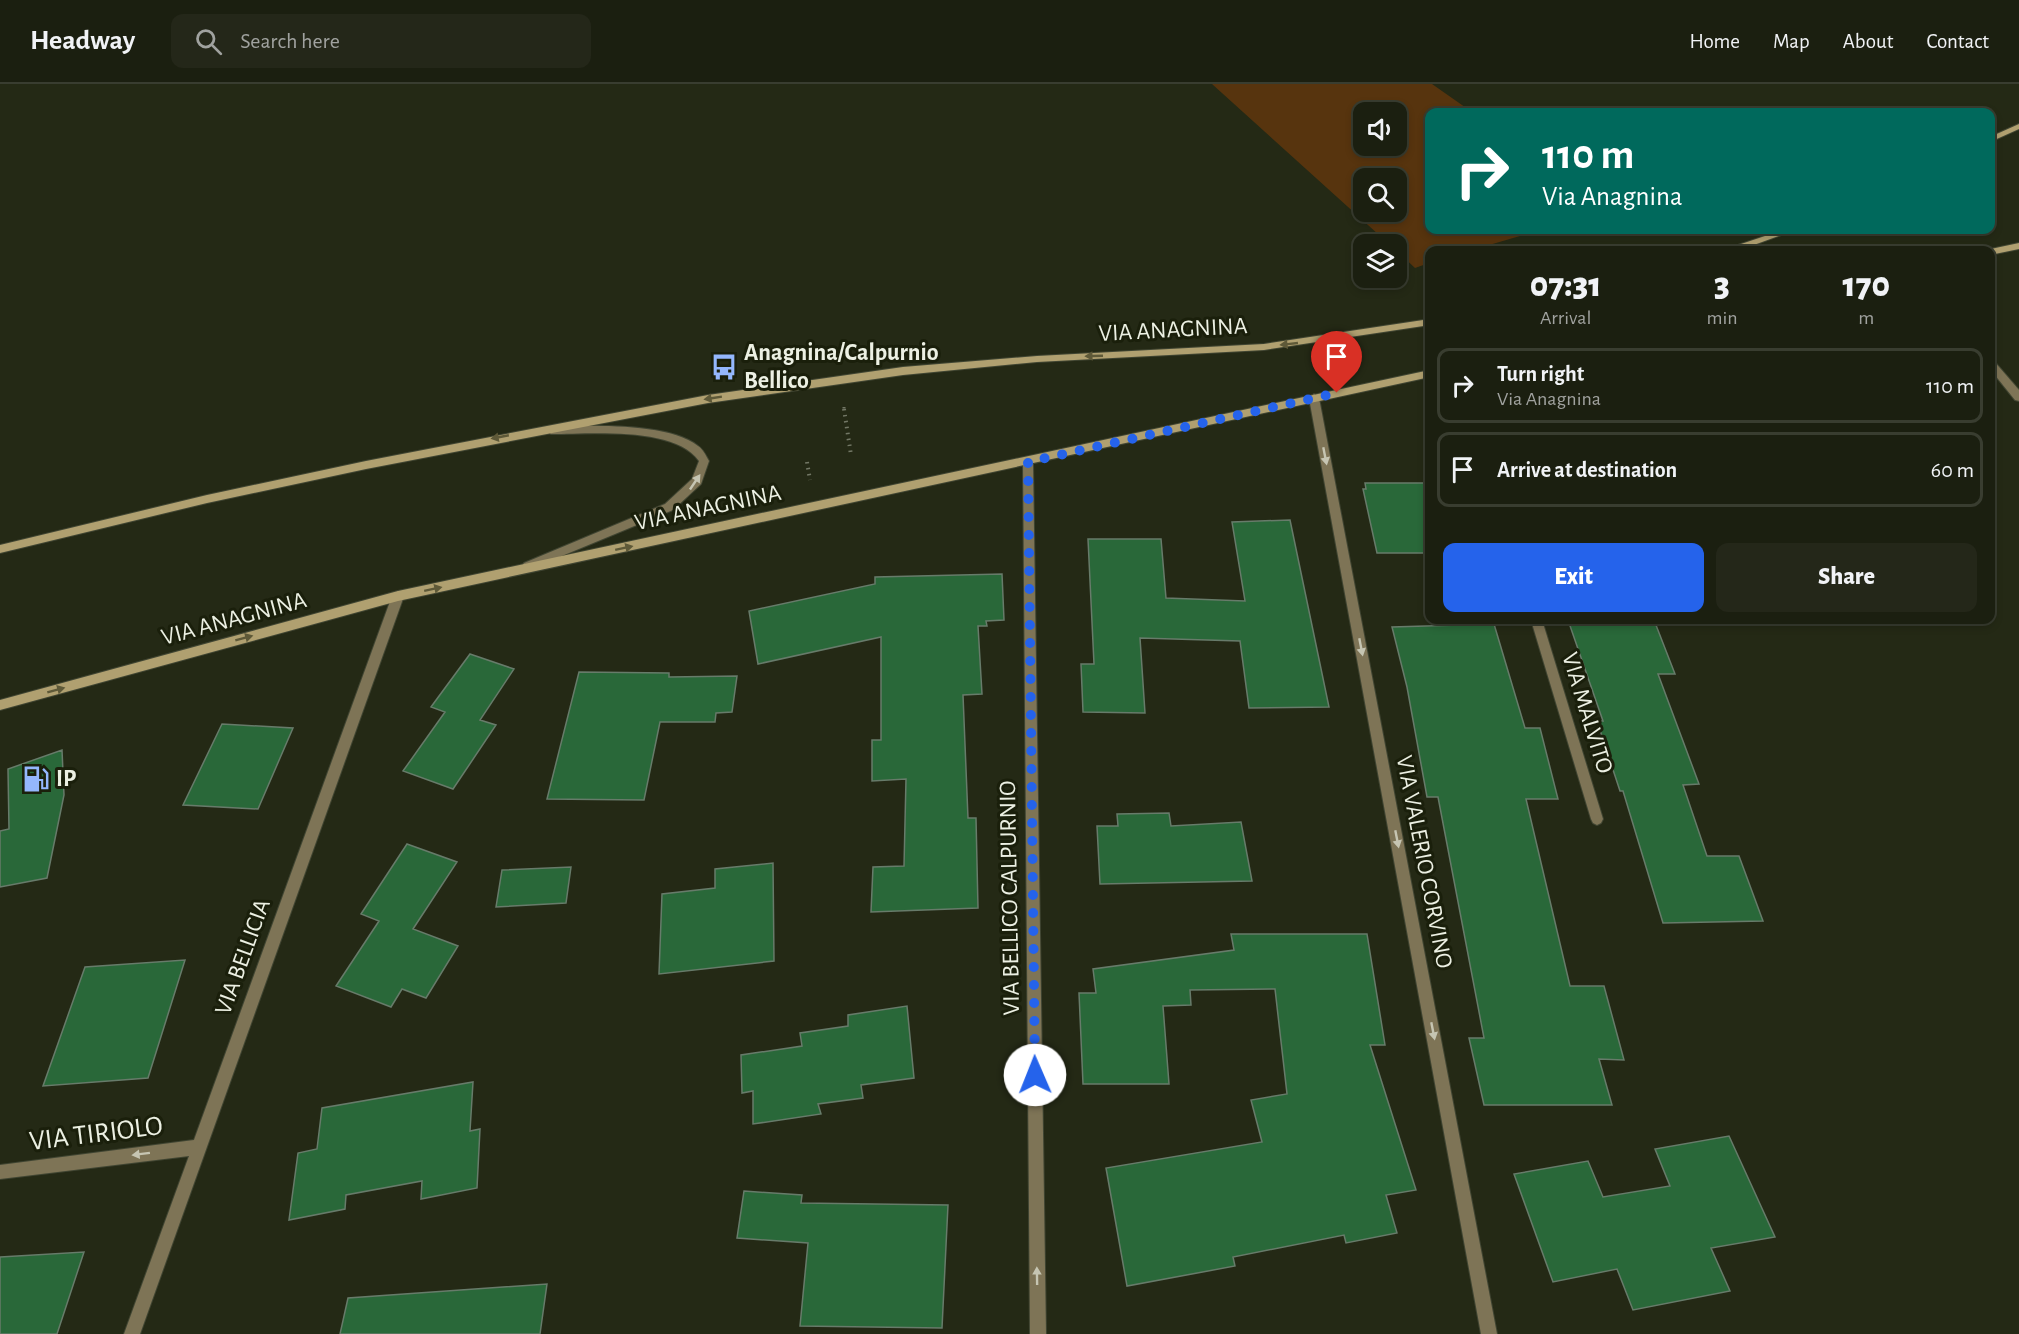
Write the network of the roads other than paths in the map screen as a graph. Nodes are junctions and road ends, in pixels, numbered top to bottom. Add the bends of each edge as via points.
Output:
1 (2019, 126) edge
2 (1995, 138) edge
3 (1779, 234) edge
4 (1744, 246) edge
5 (2019, 246) edge
6 (1995, 251) edge
7 (1425, 323) edge
8 (1995, 368) edge
9 (1425, 374) edge
10 (2019, 397) edge
11 (1314, 398) junction
12 (538, 430) junction
13 (1028, 462) junction
14 (0, 549) edge
15 (513, 572) junction
16 (398, 596) junction
17 (1537, 624) edge
18 (0, 705) edge
19 (1597, 819) dead end
20 (199, 1147) junction
21 (0, 1172) edge
22 (132, 1334) edge
23 (1038, 1334) edge
24 (1489, 1334) edge

1 - 2 main road
3 - 4 main road
5 - 6 main road
7 -> 12 main road, VIA ANAGNINA via 1264,347 1037,359 903,371 708,399
8 - 10 street
9 - 11 main road, VIA ANAGNINA
11 - 13 main road, VIA ANAGNINA
11 -> 24 street, VIA VALERIO CORVINO
12 -> 14 main road, VIA ANAGNINA via 218,497
15 -> 12 street via 669,507 697,481 704,461 697,448 666,436
15 -> 13 main road, VIA ANAGNINA
23 -> 13 street, VIA BELLICO CALPURNIO
16 -> 15 main road, VIA ANAGNINA
18 -> 16 main road, VIA ANAGNINA
16 - 20 street, VIA BELLICIA
17 - 19 street, VIA MALVITO
20 -> 21 street, VIA TIRIOLO
20 - 22 street, VIA BELLICIA

